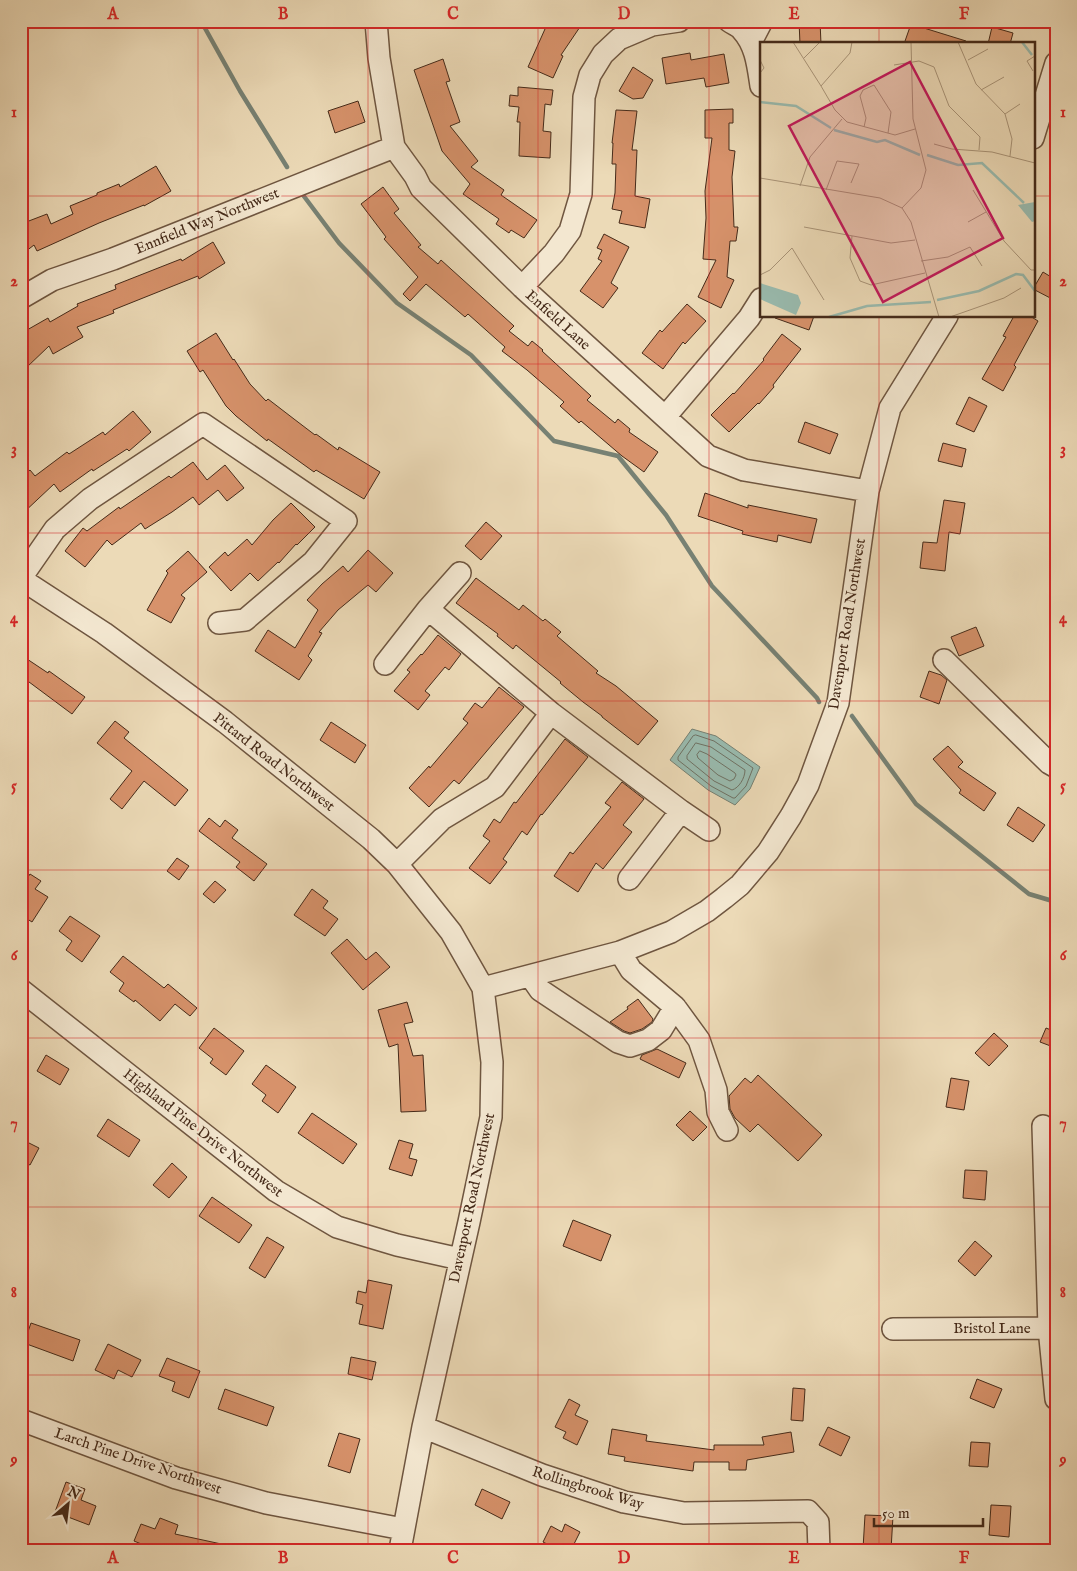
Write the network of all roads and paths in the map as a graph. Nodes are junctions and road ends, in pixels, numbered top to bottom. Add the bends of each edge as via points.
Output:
1 (376, 21) edge
2 (679, 21) edge
3 (729, 21) edge
4 (762, 21) edge
5 (751, 42) junction
6 (1056, 63) edge
7 (760, 79) edge
8 (1034, 135) edge
9 (394, 147) junction
10 (522, 287) junction
11 (21, 298) edge
12 (760, 301) edge
13 (946, 318) edge
14 (665, 416) junction
15 (868, 491) junction
16 (460, 573) dead end
17 (21, 578) edge
18 (428, 609) junction
19 (219, 623) dead end
20 (944, 660) dead end
21 (385, 664) dead end
22 (551, 714) junction
23 (1056, 767) edge
24 (681, 810) junction
25 (709, 830) dead end
26 (397, 864) junction
27 (629, 880) dead end
28 (620, 952) junction
29 (531, 976) junction
30 (483, 988) junction
31 (25, 1001) edge
32 (675, 1007) junction
33 (1043, 1126) dead end
34 (727, 1130) dead end
35 (460, 1259) junction
36 (1049, 1328) junction
37 (893, 1329) dead end
38 (1056, 1399) edge
39 (21, 1420) edge
40 (423, 1427) junction
41 (403, 1529) junction
42 (400, 1550) edge
43 (819, 1550) edge

1 - 9 street, Enfield Lane
2 - 10 street via 652,25 619,39 603,54 590,75 584,96 581,194 570,231
3 - 5 street via 741,28
4 - 5 street
5 - 7 street
6 - 8 street
9 - 10 street, Enfield Lane via 422,188
9 - 11 street, Ennfield Way Northwest via 113,259 52,280
10 - 14 street, Enfield Lane
12 - 14 street via 749,318
13 - 15 street, Davenport Road Northwest via 890,408
14 - 15 street, Enfield Lane via 708,456 735,467
15 - 28 street, Davenport Road Northwest via 838,703 808,785 768,852 740,884 707,911 677,928
16 - 18 street
17 - 19 street via 55,529 90,499 203,424 346,521 313,562 245,620
17 - 26 street, Pittard Road Northwest via 104,633 225,722 371,839
18 - 21 street
18 - 22 street
20 - 23 street
22 - 24 street
22 - 26 street via 495,787 442,819
24 - 25 street
24 - 27 street
26 - 30 street, Pittard Road Northwest via 452,932
28 - 29 street, Davenport Road Northwest
28 - 32 street via 631,970
29 - 30 street, Davenport Road Northwest
29 - 32 street via 540,990 618,1042 630,1046 648,1040 661,1030
30 - 35 street, Davenport Road Northwest via 492,1062 491,1117
31 - 35 street, Highland Pine Drive Northwest via 276,1191 337,1227
32 - 34 street via 699,1040 716,1090 718,1112
33 - 36 street
35 - 40 street, Davenport Road Northwest
36 - 37 street, Bristol Lane
36 - 38 street, Bristol Lane
39 - 41 street, Larch Pine Drive Northwest via 176,1478 266,1503
40 - 41 street, Davenport Road Northwest
40 - 43 street, Rollingbrook Way via 542,1475 624,1502 684,1513 808,1511 818,1522
41 - 42 street, Davenport Road Northwest

